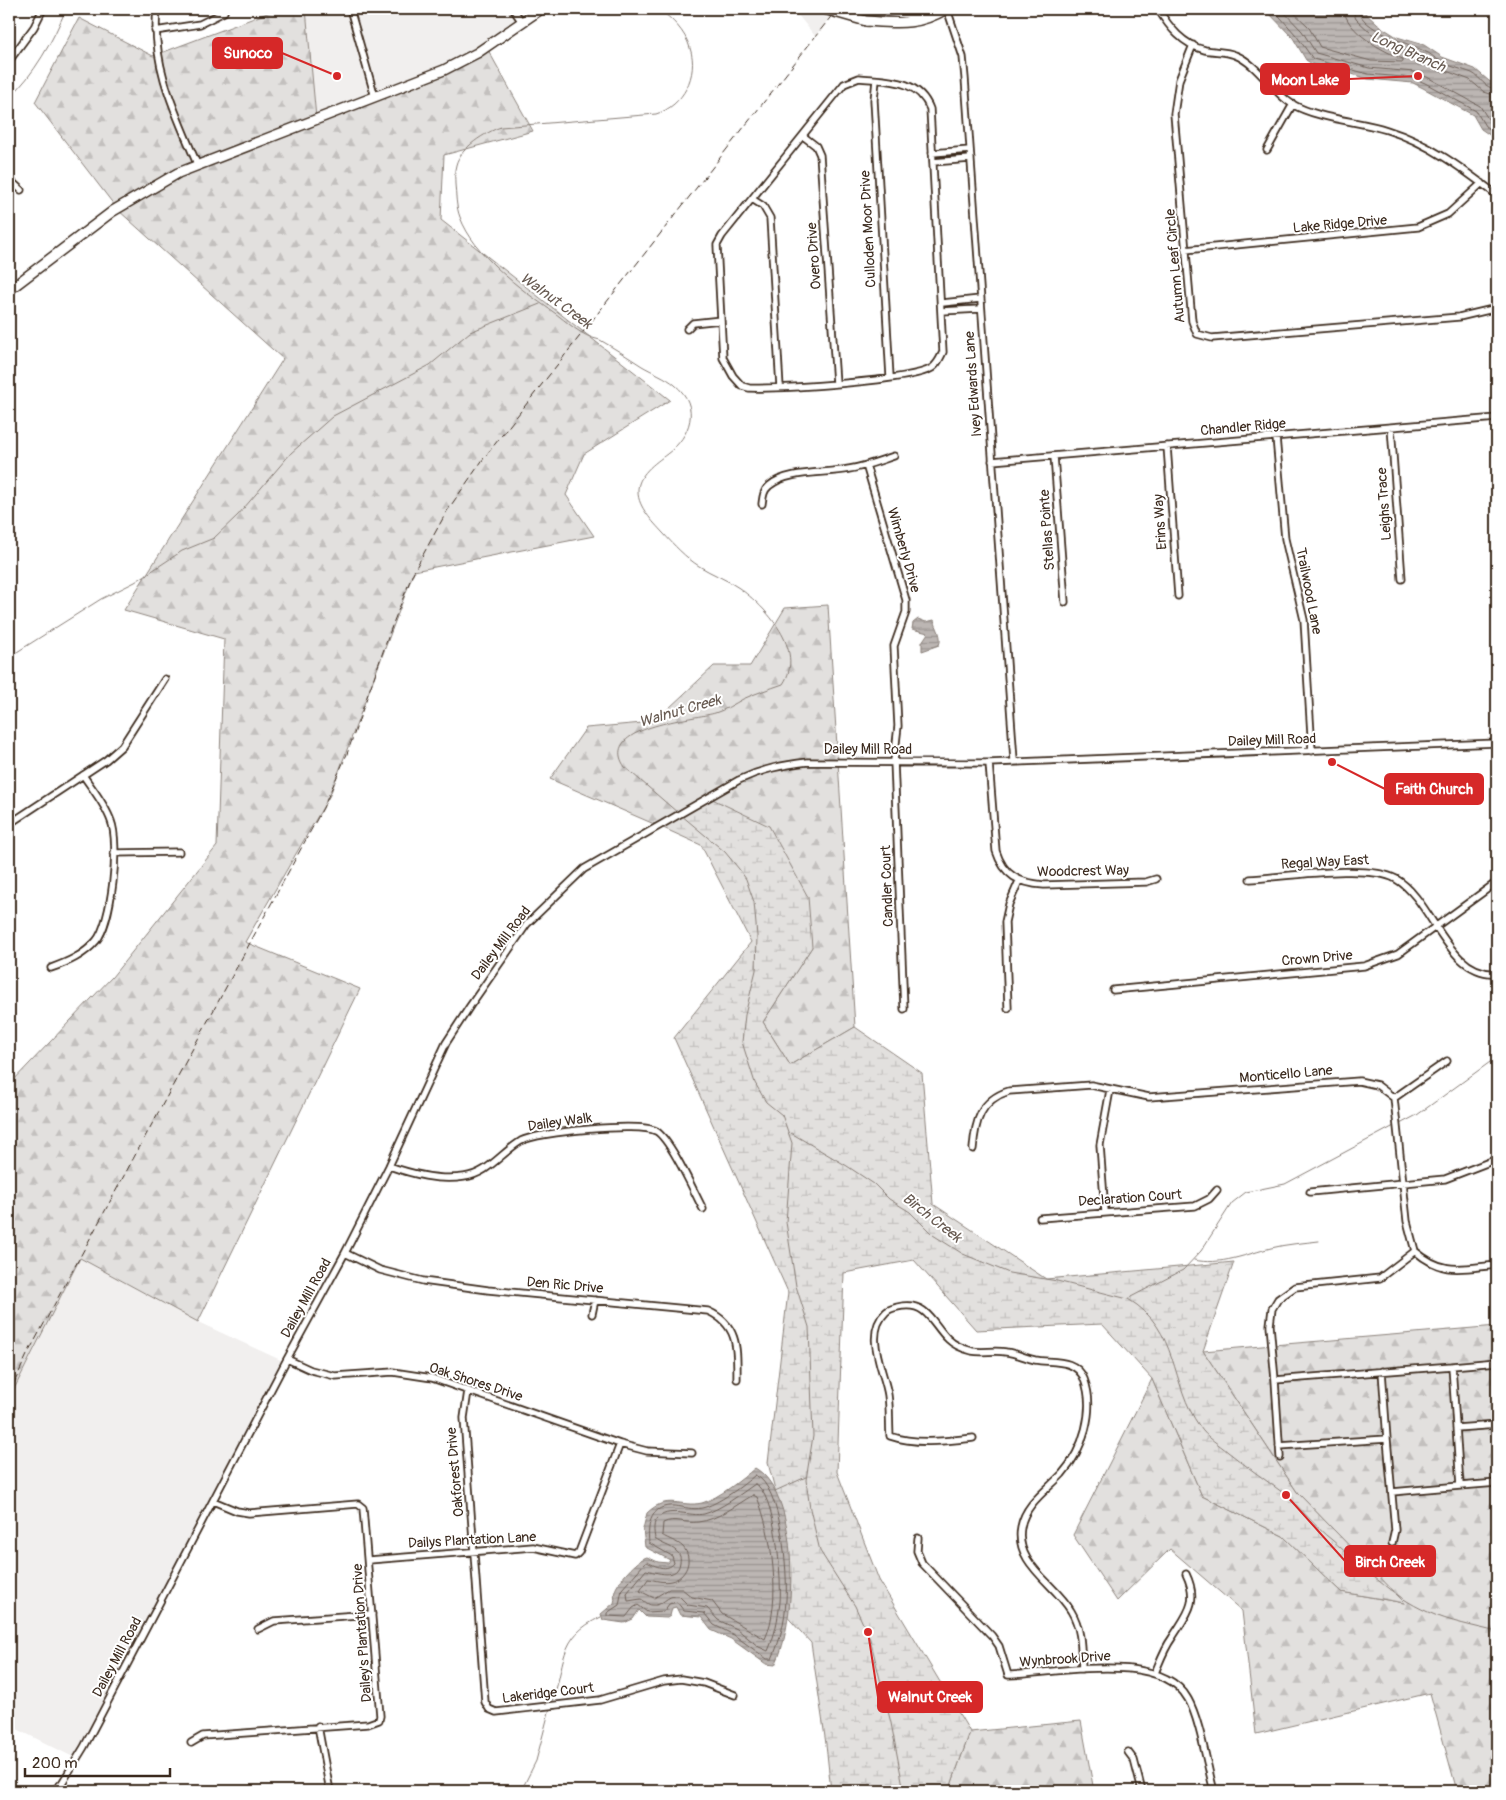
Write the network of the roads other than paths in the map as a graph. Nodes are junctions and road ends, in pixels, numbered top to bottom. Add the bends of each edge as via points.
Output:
1 (43, 9) edge
2 (157, 9) edge
3 (350, 9) edge
4 (513, 9) edge
5 (541, 9) edge
6 (824, 9) edge
7 (854, 9) edge
8 (938, 9) edge
9 (947, 9) edge
10 (1158, 9) edge
11 (224, 12) dead end
12 (522, 22) junction
13 (155, 31) junction
14 (1193, 45) junction
15 (9, 61) edge
16 (876, 80) junction
17 (375, 97) junction
18 (1293, 104) junction
19 (803, 136) junction
20 (970, 150) junction
21 (1267, 150) dead end
22 (932, 154) junction
23 (971, 159) junction
24 (933, 162) junction
25 (198, 164) junction
26 (9, 179) edge
27 (1482, 183) junction
28 (21, 190) dead end
29 (1497, 195) edge
30 (752, 199) junction
31 (1185, 250) junction
32 (9, 290) edge
33 (980, 299) junction
34 (942, 303) junction
35 (1497, 308) edge
36 (980, 309) junction
37 (942, 311) junction
38 (721, 320) junction
39 (687, 329) dead end
40 (890, 377) junction
41 (836, 383) junction
42 (780, 387) junction
43 (1497, 418) edge
44 (1391, 427) junction
45 (1276, 437) junction
46 (1167, 446) junction
47 (894, 456) dead end
48 (1054, 456) junction
49 (992, 461) junction
50 (866, 465) junction
51 (762, 504) dead end
52 (1402, 579) dead end
53 (1178, 596) dead end
54 (1065, 602) dead end
55 (165, 679) dead end
56 (1497, 742) edge
57 (1312, 751) junction
58 (1014, 760) junction
59 (894, 762) junction
60 (989, 762) junction
61 (83, 775) junction
62 (9, 824) edge
63 (179, 852) dead end
64 (114, 854) junction
65 (1250, 879) dead end
66 (1156, 880) dead end
67 (1019, 881) junction
68 (1497, 882) edge
69 (1437, 927) junction
70 (51, 968) dead end
71 (1497, 973) edge
72 (1113, 990) dead end
73 (1008, 1008) dead end
74 (904, 1009) dead end
75 (1447, 1061) dead end
76 (1110, 1090) junction
77 (1394, 1098) junction
78 (972, 1149) dead end
79 (1497, 1159) edge
80 (389, 1166) junction
81 (1404, 1183) junction
82 (1217, 1190) dead end
83 (1310, 1192) dead end
84 (703, 1209) dead end
85 (1105, 1212) junction
86 (1040, 1218) dead end
87 (1415, 1251) junction
88 (345, 1253) junction
89 (1497, 1265) edge
90 (595, 1300) junction
91 (592, 1314) dead end
92 (286, 1359) junction
93 (1497, 1362) edge
94 (1452, 1366) junction
95 (1382, 1371) junction
96 (737, 1379) dead end
97 (1275, 1380) junction
98 (468, 1391) junction
99 (1497, 1425) edge
100 (1456, 1428) junction
101 (973, 1438) dead end
102 (1387, 1439) junction
103 (620, 1444) junction
104 (1279, 1446) junction
105 (692, 1453) dead end
106 (1280, 1457) dead end
107 (1497, 1483) edge
108 (1460, 1486) junction
109 (1392, 1492) junction
110 (213, 1501) junction
111 (918, 1538) dead end
112 (1392, 1543) dead end
113 (474, 1550) junction
114 (369, 1560) junction
115 (1186, 1574) dead end
116 (372, 1614) junction
117 (258, 1629) dead end
118 (1082, 1669) junction
119 (1155, 1673) junction
120 (735, 1696) dead end
121 (318, 1726) junction
122 (192, 1743) dead end
123 (1128, 1752) dead end
124 (53, 1791) edge
125 (330, 1791) edge
126 (1142, 1791) edge
127 (1214, 1791) edge

1 - 15 street
2 - 13 street
3 - 17 street
4 - 12 street
5 - 12 main road
6 - 9 main road, bridge via 866,21 915,22
7 - 8 main road via 908,13
9 - 20 street, Ivey Edwards Lane via 963,57
10 - 14 street via 1180,38
11 - 13 street via 200,24
12 - 17 main road via 461,62
13 - 25 street via 161,71
14 - 18 street via 1204,50 1235,54
14 - 31 street, Autumn Leaf Circle via 1179,80 1174,114
16 - 19 street via 856,78 844,84
16 - 22 street via 904,83 922,94 930,109
16 - 40 street, Culloden Moor Drive via 874,100
17 - 25 main road
18 - 21 street
18 - 27 street via 1410,138 1447,158
19 - 30 street
19 - 41 street, Overo Drive via 816,146 820,154
20 - 22 street
20 - 23 street, Ivey Edwards Lane
22 - 24 street
23 - 24 street
23 - 33 street, Ivey Edwards Lane
24 - 34 street
25 - 32 main road via 113,211
26 - 28 street
27 - 29 street
27 - 31 street, Lake Ridge Drive via 1448,214 1418,228
30 - 38 street via 717,245
30 - 42 street via 763,206 770,218
31 - 35 street, Autumn Leaf Circle via 1192,326 1197,334 1206,338 1459,317
33 - 34 street
33 - 36 street, Ivey Edwards Lane
34 - 37 street
36 - 37 street
36 - 49 street, Ivey Edwards Lane
37 - 40 street via 940,366 916,374
38 - 39 street via 693,323
38 - 42 street via 723,358 733,376 742,386 749,388
40 - 41 street
41 - 42 street
43 - 44 street, Chandler Ridge
44 - 45 street, Chandler Ridge
44 - 52 street, Leighs Trace
45 - 46 street, Chandler Ridge
45 - 57 street, Trailwood Lane via 1285,539 1304,620
46 - 48 street, Chandler Ridge
46 - 53 street, Erins Way
47 - 50 street
48 - 49 street, Chandler Ridge
48 - 54 street, Stellas Pointe
49 - 58 street, Ivey Edwards Lane
50 - 51 street via 798,474 769,485
50 - 59 street, Wimberly Drive via 906,600 906,612 894,646 898,726
55 - 61 street via 122,746
56 - 57 street, Dailey Mill Road
57 - 58 street, Dailey Mill Road
58 - 60 street, Dailey Mill Road
59 - 60 street, Dailey Mill Road
59 - 74 street, Candler Court
59 - 80 street, Dailey Mill Road via 808,762 765,768 738,780 584,869 527,924 446,1042
60 - 67 street, Woodcrest Way via 996,851 1005,870
61 - 62 street
61 - 64 street via 112,822
63 - 64 street
64 - 70 street via 105,926 98,940 75,959
65 - 69 street, Regal Way East via 1351,872 1383,874 1405,886
66 - 67 street, Woodcrest Way via 1044,885
67 - 73 street via 1005,922
68 - 69 street, Crown Drive
69 - 71 street, Regal Way East via 1462,962 1480,973
69 - 72 street, Crown Drive via 1398,954 1364,966
75 - 77 street
76 - 77 street, Monticello Lane via 1149,1097 1359,1081 1377,1085
76 - 78 street, Monticello Lane via 1091,1085 999,1094 978,1118
76 - 85 street via 1100,1145
77 - 81 street
79 - 81 street via 1445,1179
80 - 84 street, Dailey Walk via 428,1176 465,1178 492,1165 521,1141 537,1136 642,1128 656,1131 667,1141
80 - 88 street, Dailey Mill Road
81 - 83 street
81 - 87 street
82 - 85 street, Declaration Court via 1209,1199 1195,1206
85 - 86 street, Declaration Court
87 - 89 street via 1440,1268
87 - 97 street via 1380,1278 1295,1287 1278,1299 1272,1309 1270,1325
88 - 90 street, Den Ric Drive via 380,1270 423,1281
88 - 92 street, Dailey Mill Road
90 - 91 street
90 - 96 street, Den Ric Drive via 696,1308 718,1316 729,1324 733,1336
92 - 98 street, Oak Shores Drive via 310,1370 335,1376 392,1372 432,1378
92 - 110 street, Dailey Mill Road
93 - 94 street
94 - 95 street
94 - 100 street
95 - 97 street
95 - 102 street
97 - 104 street
98 - 103 street, Oak Shores Drive
98 - 113 street, Oakforest Drive via 464,1418
99 - 100 street
100 - 108 street
101 - 118 street via 927,1442 890,1436 888,1396 876,1347 880,1320 887,1311 896,1307 918,1307 926,1311 950,1341 963,1347 1062,1362 1074,1366 1083,1377 1088,1410 1078,1449 1066,1470 1028,1510 1021,1525 1020,1539 1024,1556 1071,1610 1079,1626
102 - 104 street
102 - 109 street
103 - 105 street, Oak Shores Drive
103 - 113 street, Dailys Plantation Lane via 575,1556 533,1547
104 - 106 street
107 - 108 street
108 - 109 street
109 - 112 street via 1395,1530
110 - 114 street, Dailey's Plantation Drive via 249,1513 361,1505 365,1512
110 - 124 street, Dailey Mill Road via 84,1747 62,1783
111 - 118 street, Wynbrook Drive via 917,1550 922,1562 992,1636 999,1646 1008,1675
113 - 114 street, Dailys Plantation Lane
113 - 120 street, Lakeridge Court via 485,1702 489,1709 496,1712 600,1700 681,1679 704,1683
114 - 116 street, Dailey's Plantation Drive
115 - 119 street via 1190,1582 1191,1607
116 - 117 street via 274,1620
116 - 121 street, Dailey's Plantation Drive via 379,1720 368,1724
118 - 119 street, Wynbrook Drive via 1121,1667
119 - 127 street, Wynbrook Drive via 1187,1697
121 - 122 street, Dailey's Plantation Drive via 203,1736
121 - 125 street
123 - 126 street via 1134,1760

